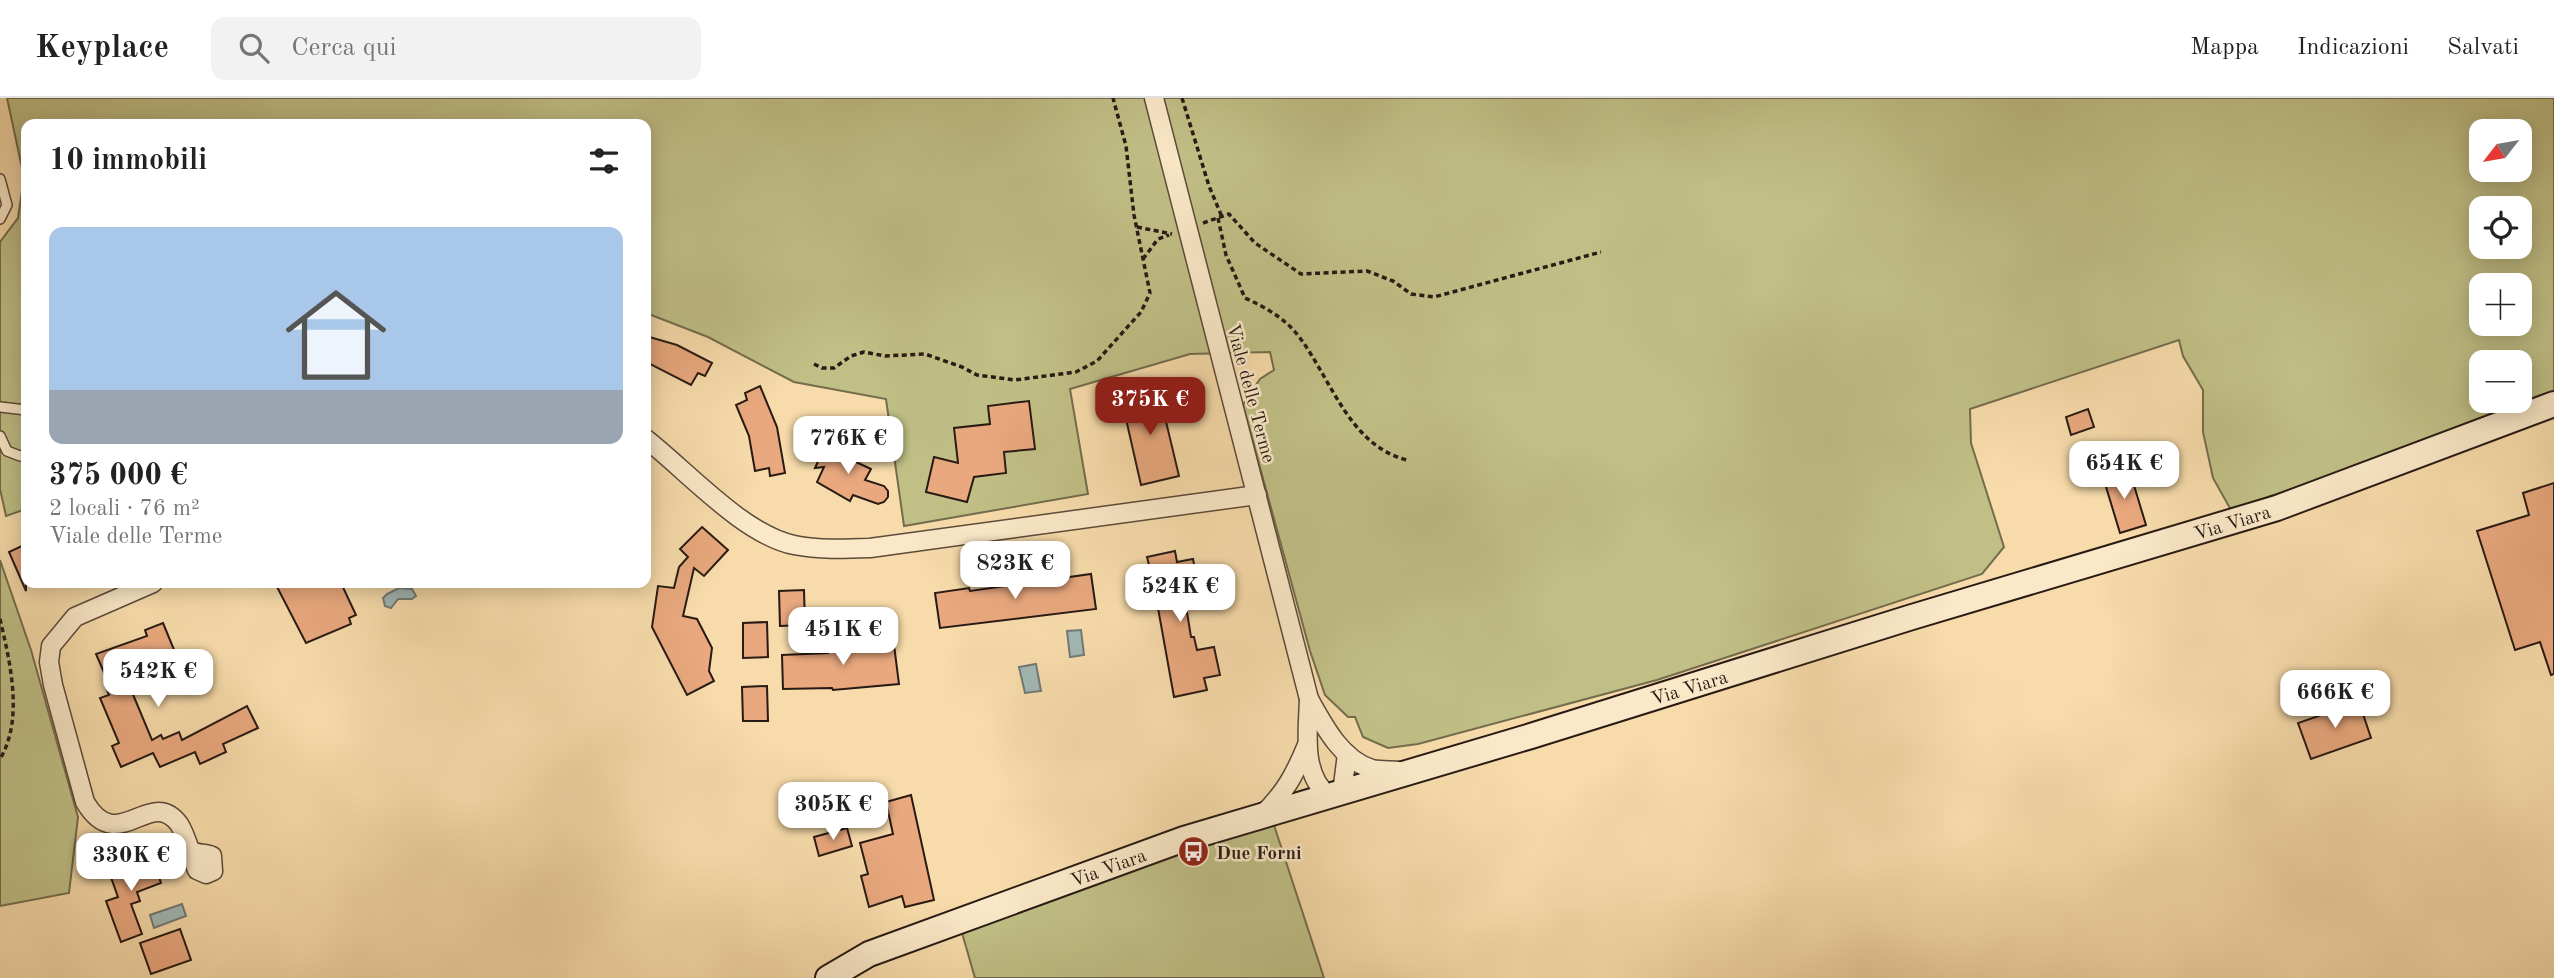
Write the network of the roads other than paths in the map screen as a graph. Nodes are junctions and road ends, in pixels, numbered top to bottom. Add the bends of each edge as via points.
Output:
1 (1154, 98) edge
2 (0, 179) edge
3 (0, 219) edge
4 (2554, 404) edge
5 (0, 407) edge
6 (21, 409) edge
7 (0, 436) edge
8 (651, 443) edge
9 (21, 456) edge
10 (1257, 495) junction
11 (142, 588) edge
12 (1309, 699) junction
13 (1307, 746) junction
14 (1347, 754) junction
15 (1411, 772) junction
16 (1335, 794) junction
17 (1260, 817) junction
18 (188, 849) dead end
19 (828, 978) edge

1 - 10 street, Viale delle Terme
2 - 3 lane via 7,205
4 - 15 main road, Via Viara via 2277,508
5 - 6 lane
7 - 9 lane via 7,451
8 - 10 street via 758,531 792,545 829,550
10 - 12 street, Viale delle Terme
11 - 18 street via 75,617 51,646 53,685 85,803 93,815 113,825 156,811 167,814 178,823
12 - 13 street, Viale delle Terme
12 - 14 street, Viale delle Terme
13 - 16 street, Viale delle Terme via 1320,790
13 - 17 street, Viale delle Terme via 1294,778
14 - 15 street, Viale delle Terme via 1371,769
14 - 16 street
15 - 16 main road, Via Viara
16 - 17 main road, Via Viara
17 - 19 main road, Via Viara via 1184,839 933,930 869,954

